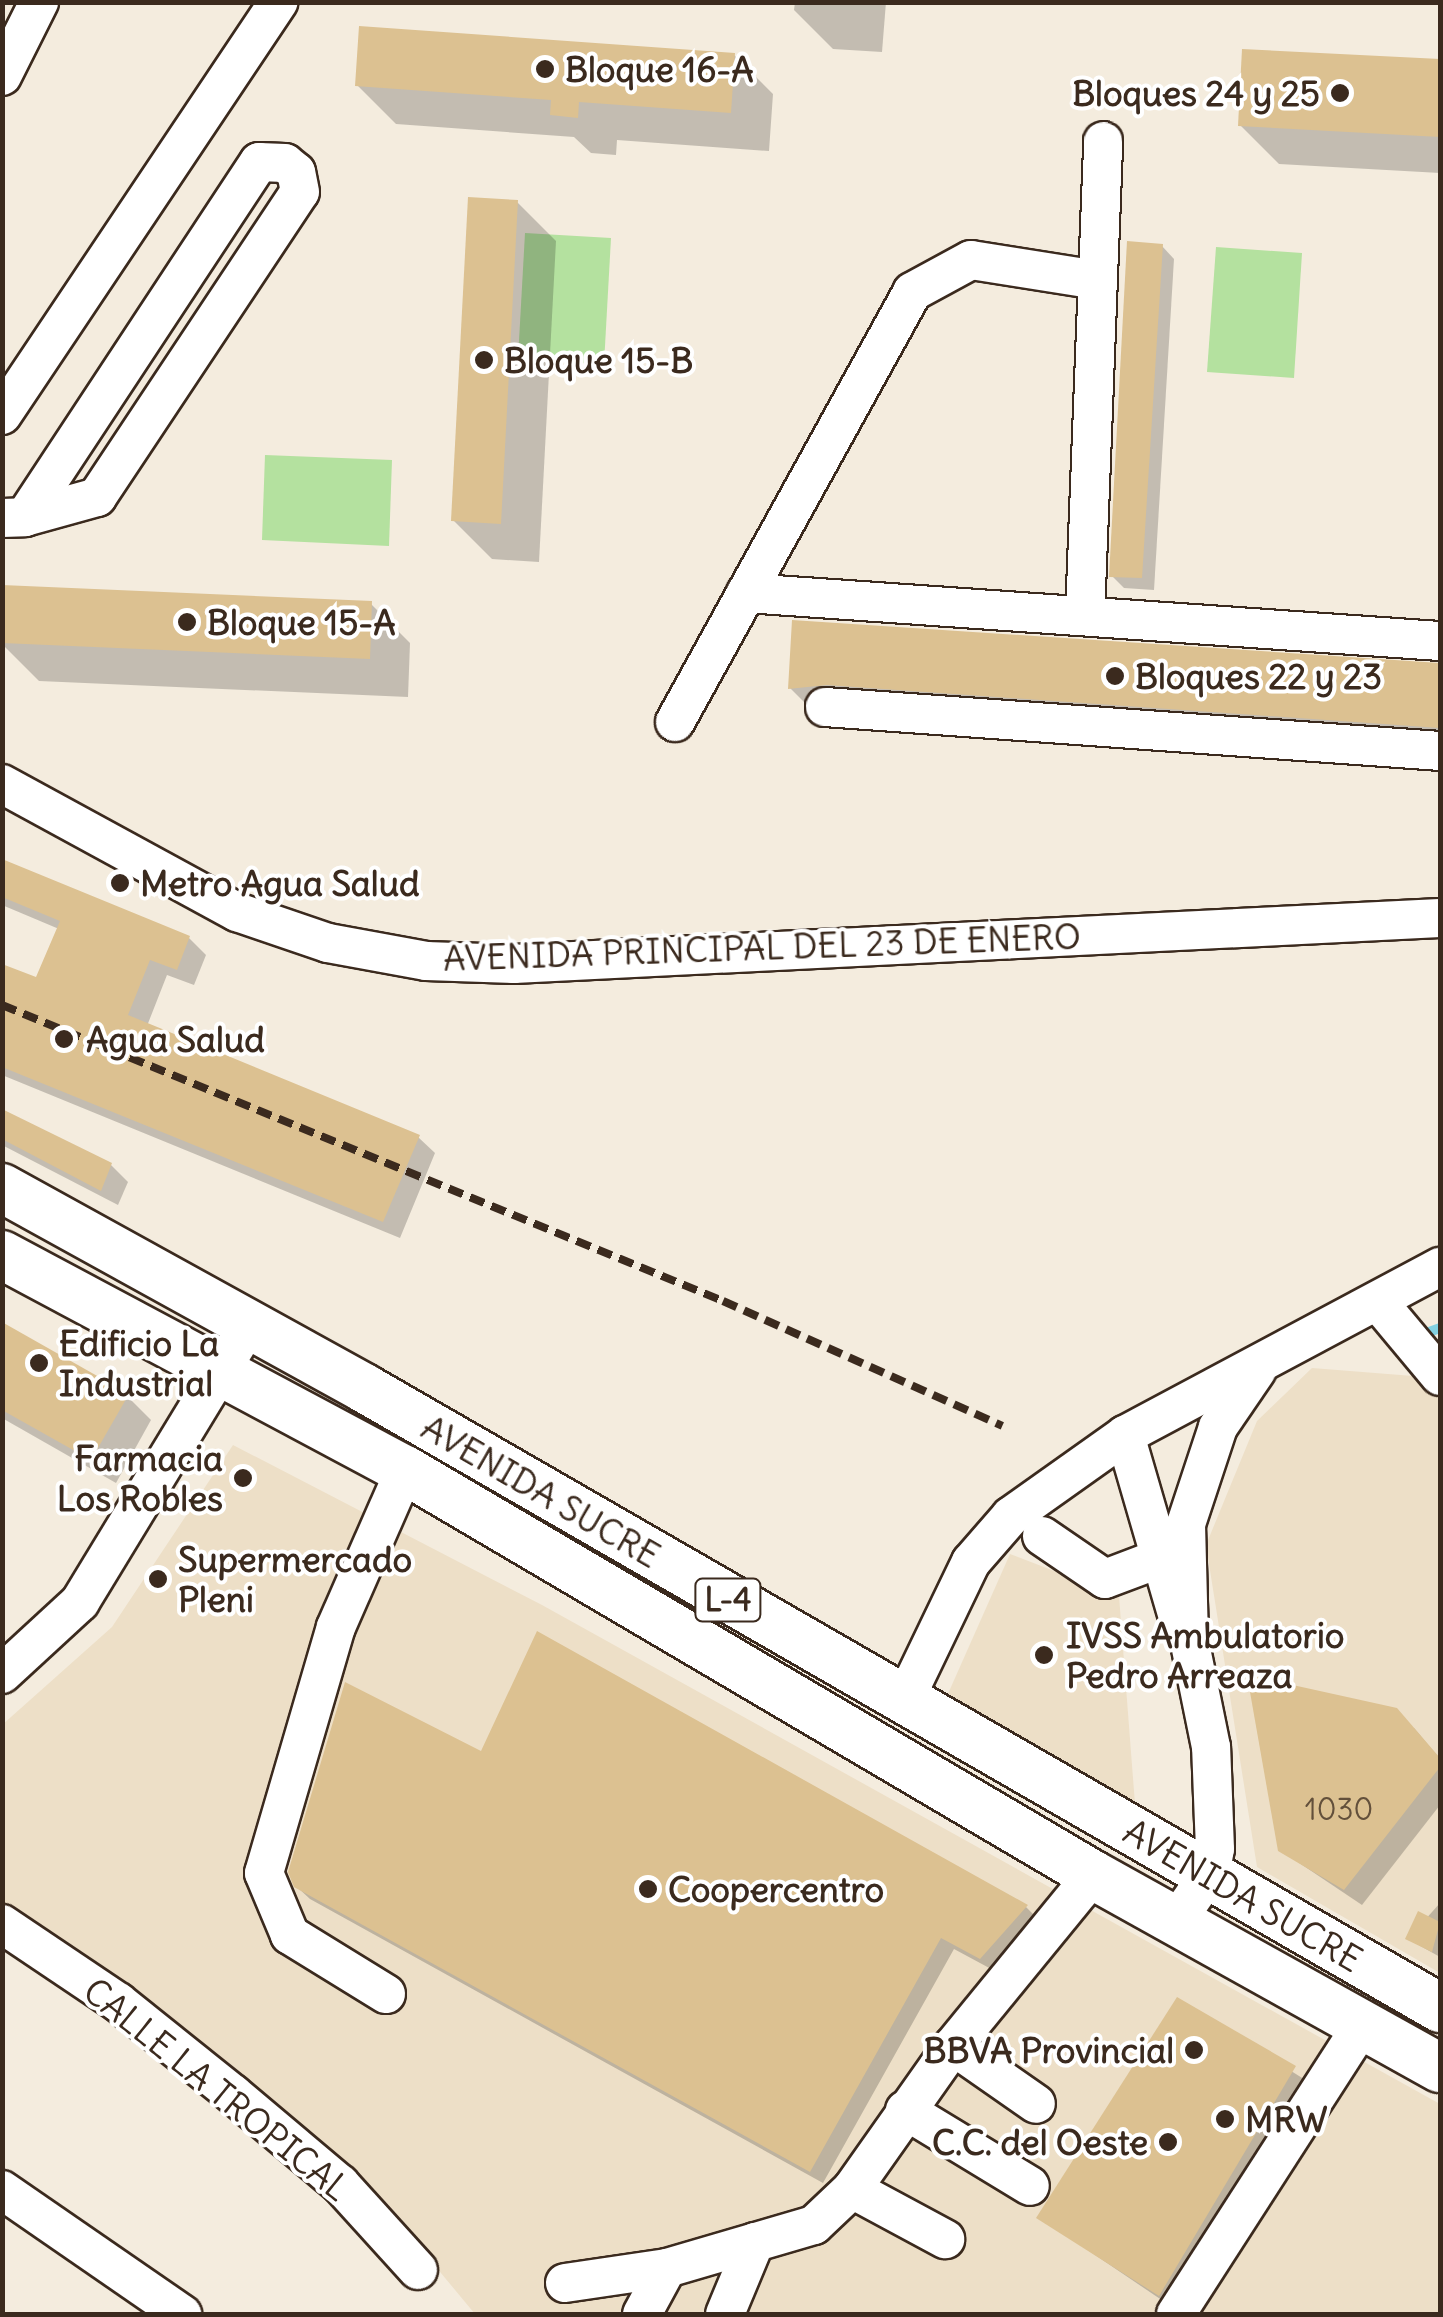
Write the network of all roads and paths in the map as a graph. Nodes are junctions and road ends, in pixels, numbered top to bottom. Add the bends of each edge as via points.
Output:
1 (39, 2) edge
2 (278, 2) edge
3 (2, 76) edge
4 (1103, 141) dead end
5 (1097, 280) junction
6 (2, 415) edge
7 (14, 517) edge
8 (746, 592) junction
9 (1085, 616) junction
10 (1440, 641) edge
11 (825, 707) dead end
12 (675, 722) dead end
13 (1440, 751) edge
14 (2, 784) edge
15 (1440, 918) edge
16 (2, 1188) edge
17 (2, 1255) edge
18 (1440, 1267) edge
19 (1379, 1303) junction
20 (248, 1326) junction
21 (1262, 1364) junction
22 (222, 1373) junction
23 (1440, 1376) edge
24 (1141, 1427) junction
25 (404, 1470) junction
26 (1194, 1489) junction
27 (1042, 1536) dead end
28 (1158, 1559) junction
29 (1189, 1639) junction
30 (2, 1674) edge
31 (905, 1700) junction
32 (1093, 1876) junction
33 (1206, 1876) junction
34 (1177, 1920) junction
35 (2, 1924) edge
36 (386, 1994) dead end
37 (1440, 2008) edge
38 (1363, 2024) junction
39 (953, 2046) junction
40 (1440, 2068) edge
41 (1036, 2104) dead end
42 (904, 2110) junction
43 (1030, 2186) dead end
44 (852, 2189) junction
45 (2, 2190) edge
46 (945, 2239) dead end
47 (755, 2242) junction
48 (667, 2268) junction
49 (418, 2270) dead end
50 (566, 2283) dead end
51 (182, 2314) edge
52 (642, 2314) edge
53 (725, 2314) edge
54 (1176, 2314) edge

1 - 3 street
2 - 6 street
4 - 5 street
5 - 8 street via 971,260 912,292
5 - 9 street
7 - 7 street via 259,162 285,163 296,172 300,192 98,497
8 - 9 street
8 - 12 street
9 - 10 street
11 - 13 street
14 - 15 street, AVENIDA PRINCIPAL DEL 23 DE ENERO via 236,912 328,943 426,961 514,964
16 - 20 main road, AVENIDA SUCRE / L-4
17 - 22 main road, AVENIDA SUCRE / L-4
18 - 19 street
19 - 21 street
19 - 23 street
20 - 22 street
20 - 31 main road, AVENIDA SUCRE / L-4
21 - 24 street
21 - 26 street via 1218,1427
22 - 25 main road, AVENIDA SUCRE / L-4
22 - 30 street via 80,1602
24 - 26 street via 1191,1455
24 - 28 street
24 - 31 street via 989,1537
25 - 32 main road, AVENIDA SUCRE / L-4
25 - 36 street via 336,1627 264,1873 290,1935
26 - 29 street via 1186,1524
27 - 28 street via 1105,1579
28 - 29 street
29 - 33 street via 1211,1748 1216,1850
31 - 33 main road, AVENIDA SUCRE / L-4
32 - 34 main road, AVENIDA SUCRE / L-4
32 - 39 street
33 - 34 street
33 - 37 main road, AVENIDA SUCRE / L-4
34 - 38 main road, AVENIDA SUCRE / L-4
35 - 49 street, CALLE LA TROPICAL via 118,2002 234,2094 340,2184
38 - 40 main road, AVENIDA SUCRE / L-4
38 - 54 street
39 - 41 street
39 - 42 street
42 - 43 street
42 - 44 street
44 - 46 street
44 - 47 street via 814,2225
45 - 51 street
47 - 48 street
47 - 53 street
48 - 50 street
48 - 52 street

